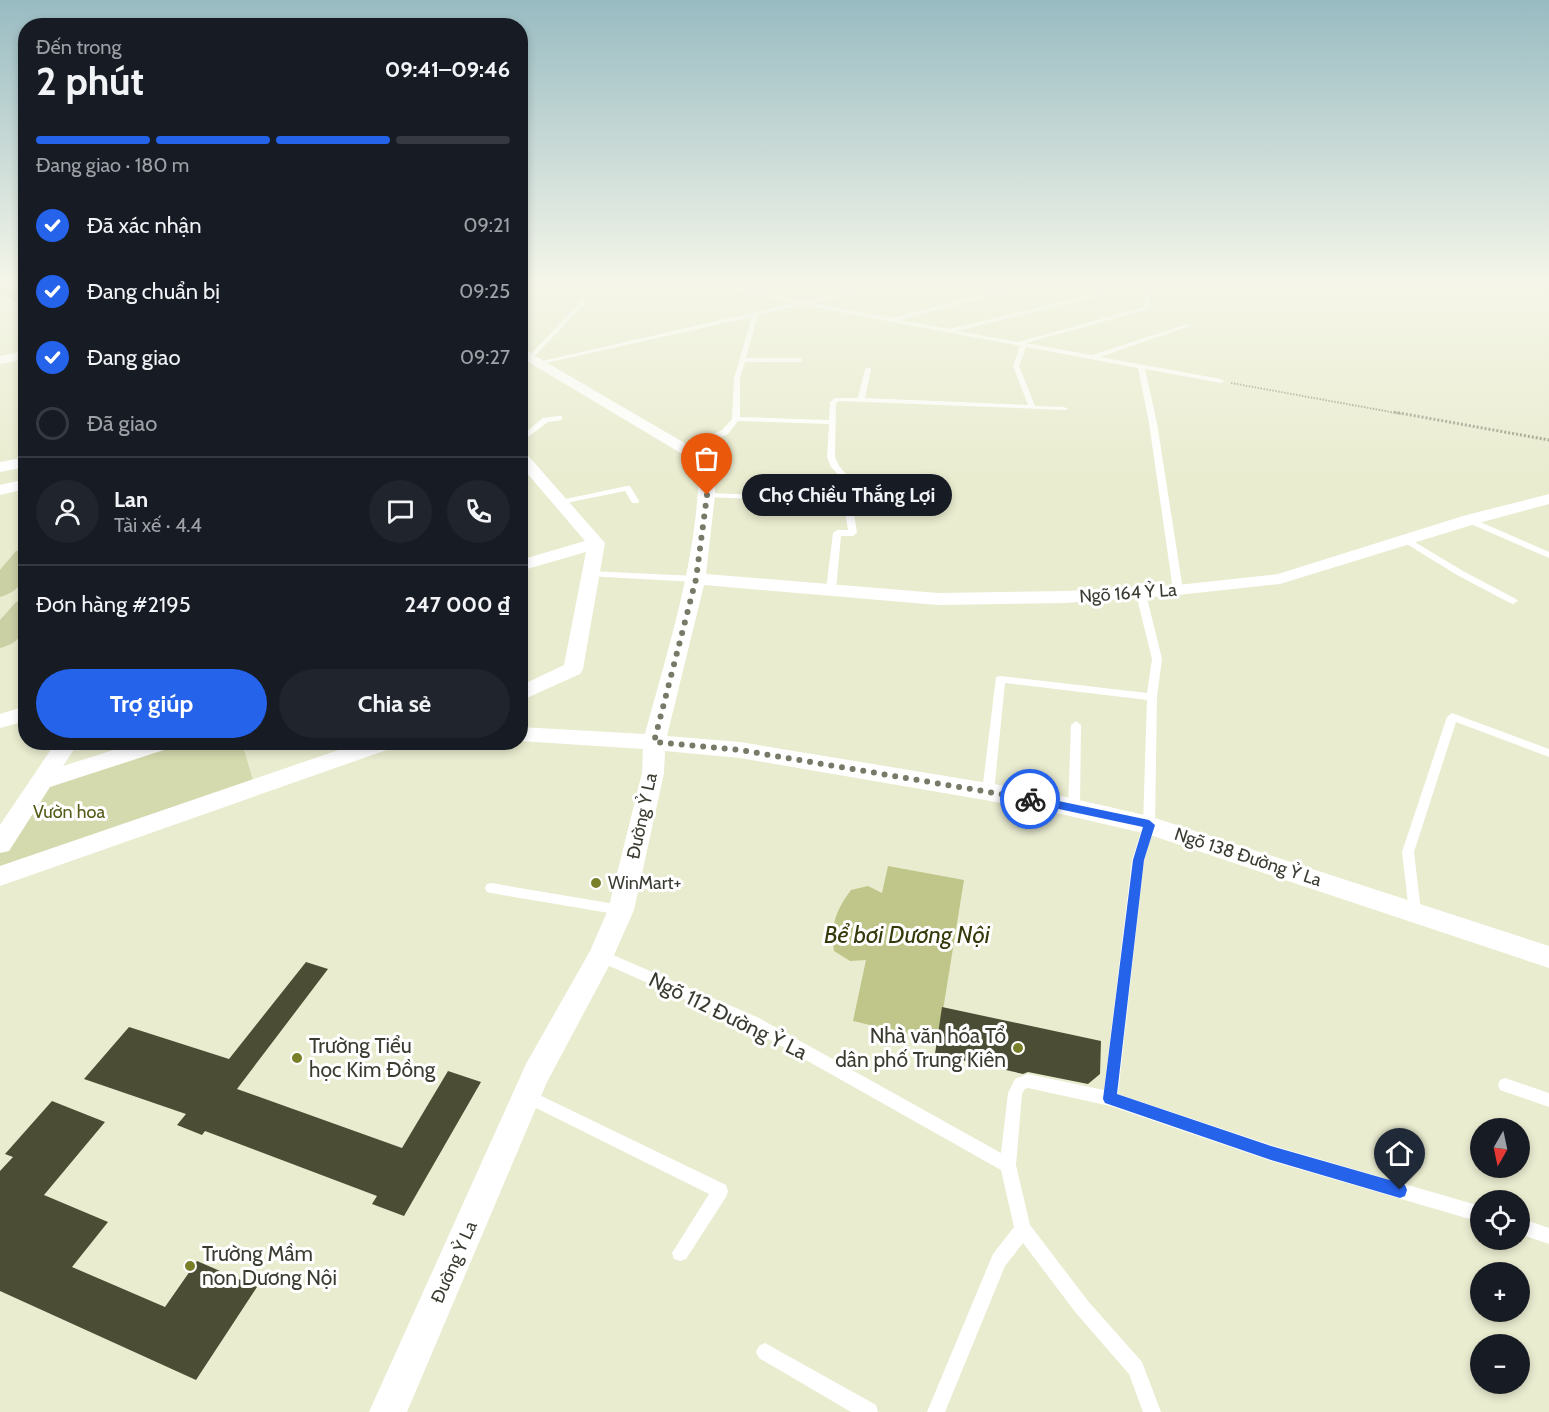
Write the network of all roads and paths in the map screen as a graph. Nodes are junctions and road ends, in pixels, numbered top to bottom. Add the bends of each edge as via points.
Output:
1 (585, 347) edge
2 (745, 347) edge
3 (1019, 347) edge
4 (1029, 347) edge
5 (1124, 347) edge
6 (18, 357) edge
7 (531, 357) edge
8 (1091, 358) junction
9 (0, 360) edge
10 (741, 360) junction
11 (800, 360) dead end
12 (1141, 367) junction
13 (868, 369) dead end
14 (1221, 381) joint
15 (861, 401) junction
16 (1032, 408) junction
17 (1064, 409) dead end
18 (559, 418) dead end
19 (736, 419) junction
20 (832, 422) junction
21 (528, 435) edge
22 (1549, 440) edge
23 (686, 449) junction
24 (18, 464) edge
25 (528, 464) edge
26 (0, 468) edge
27 (18, 486) edge
28 (0, 490) edge
29 (707, 495) junction
30 (1549, 499) edge
31 (635, 501) dead end
32 (848, 501) junction
33 (561, 502) junction
34 (1469, 520) junction
35 (1408, 541) junction
36 (596, 543) junction
37 (1549, 555) edge
38 (528, 564) edge
39 (18, 567) edge
40 (590, 574) junction
41 (696, 579) junction
42 (0, 588) edge
43 (831, 590) junction
44 (1140, 590) junction
45 (1178, 590) junction
46 (1513, 601) dead end
47 (528, 690) edge
48 (1152, 697) junction
49 (18, 715) edge
50 (0, 721) edge
51 (1076, 725) dead end
52 (528, 734) edge
53 (654, 742) junction
54 (63, 750) edge
55 (140, 750) edge
56 (364, 750) edge
57 (1549, 753) edge
58 (43, 781) junction
59 (988, 792) junction
60 (1074, 808) junction
61 (1149, 825) junction
62 (0, 844) edge
63 (0, 876) edge
64 (491, 888) dead end
65 (621, 910) junction
66 (1415, 911) junction
67 (601, 956) junction
68 (1549, 957) edge
69 (1505, 1085) dead end
70 (527, 1096) junction
71 (1110, 1099) junction
72 (1549, 1100) edge
73 (1008, 1165) junction
74 (1470, 1211) edge
75 (1023, 1229) junction
76 (1530, 1229) edge
77 (1549, 1236) edge
78 (680, 1253) dead end
79 (765, 1352) dead end
80 (388, 1412) edge
81 (869, 1412) edge
82 (936, 1412) edge
83 (1152, 1412) edge

1 - 7 lane
2 - 10 lane
3 - 16 lane via 1016,366
4 - 8 lane
5 - 8 lane
6 - 9 street
7 - 23 street, Đường Ỷ La
8 - 12 lane
10 - 11 lane
10 - 19 lane
12 - 14 lane
12 - 45 lane via 1153,411
13 - 15 lane
14 - 22 path
15 - 16 lane
15 - 20 lane via 834,400
16 - 17 lane
18 - 21 lane via 546,420
19 - 20 lane
19 - 23 lane via 725,432
20 - 32 lane via 831,457 847,480
23 - 29 street, Đường Ỷ La via 707,462
24 - 26 street
25 - 33 street
27 - 28 street
29 - 32 lane
29 - 41 street, Đường Ỷ La
30 - 34 street, Ngõ 164 Ỷ La
31 - 33 lane via 627,488
32 - 43 lane via 853,533 837,533
33 - 36 street
34 - 35 street, Ngõ 164 Ỷ La
34 - 37 lane
35 - 45 street, Ngõ 164 Ỷ La via 1280,579
35 - 46 lane
36 - 38 street
36 - 40 street
39 - 42 main road
40 - 41 lane
40 - 47 street via 573,669
41 - 43 street, Ngõ 164 Ỷ La
41 - 53 street, Đường Ỷ La
43 - 44 street, Ngõ 164 Ỷ La via 938,598 1066,597
44 - 45 street, Ngõ 164 Ỷ La
44 - 48 lane via 1157,659
48 - 59 lane via 1000,679
48 - 61 lane
49 - 50 street
51 - 60 lane
52 - 53 street, Ngõ 138 Đường Ỷ La
53 - 59 street, Ngõ 138 Đường Ỷ La via 740,750
53 - 65 street, Đường Ỷ La via 652,773
54 - 58 street
55 - 58 street
56 - 63 street
57 - 66 lane via 1452,717 1408,852
58 - 62 street
59 - 60 street, Ngõ 138 Đường Ỷ La
60 - 61 street, Ngõ 138 Đường Ỷ La
61 - 66 street, Ngõ 138 Đường Ỷ La
61 - 71 lane via 1138,860
64 - 65 lane
65 - 67 street, Đường Ỷ La
66 - 68 street, Ngõ 138 Đường Ỷ La
67 - 70 street, Đường Ỷ La
67 - 73 lane, Ngõ 112 Đường Ỷ La via 754,1023
69 - 72 lane
70 - 78 lane via 720,1191
70 - 80 street, Đường Ỷ La
71 - 73 lane via 1028,1081 1020,1084 1015,1093
71 - 74 lane via 1282,1157
73 - 75 lane
75 - 82 lane via 999,1260
75 - 83 lane via 1082,1308 1136,1368
76 - 77 lane
79 - 81 lane

